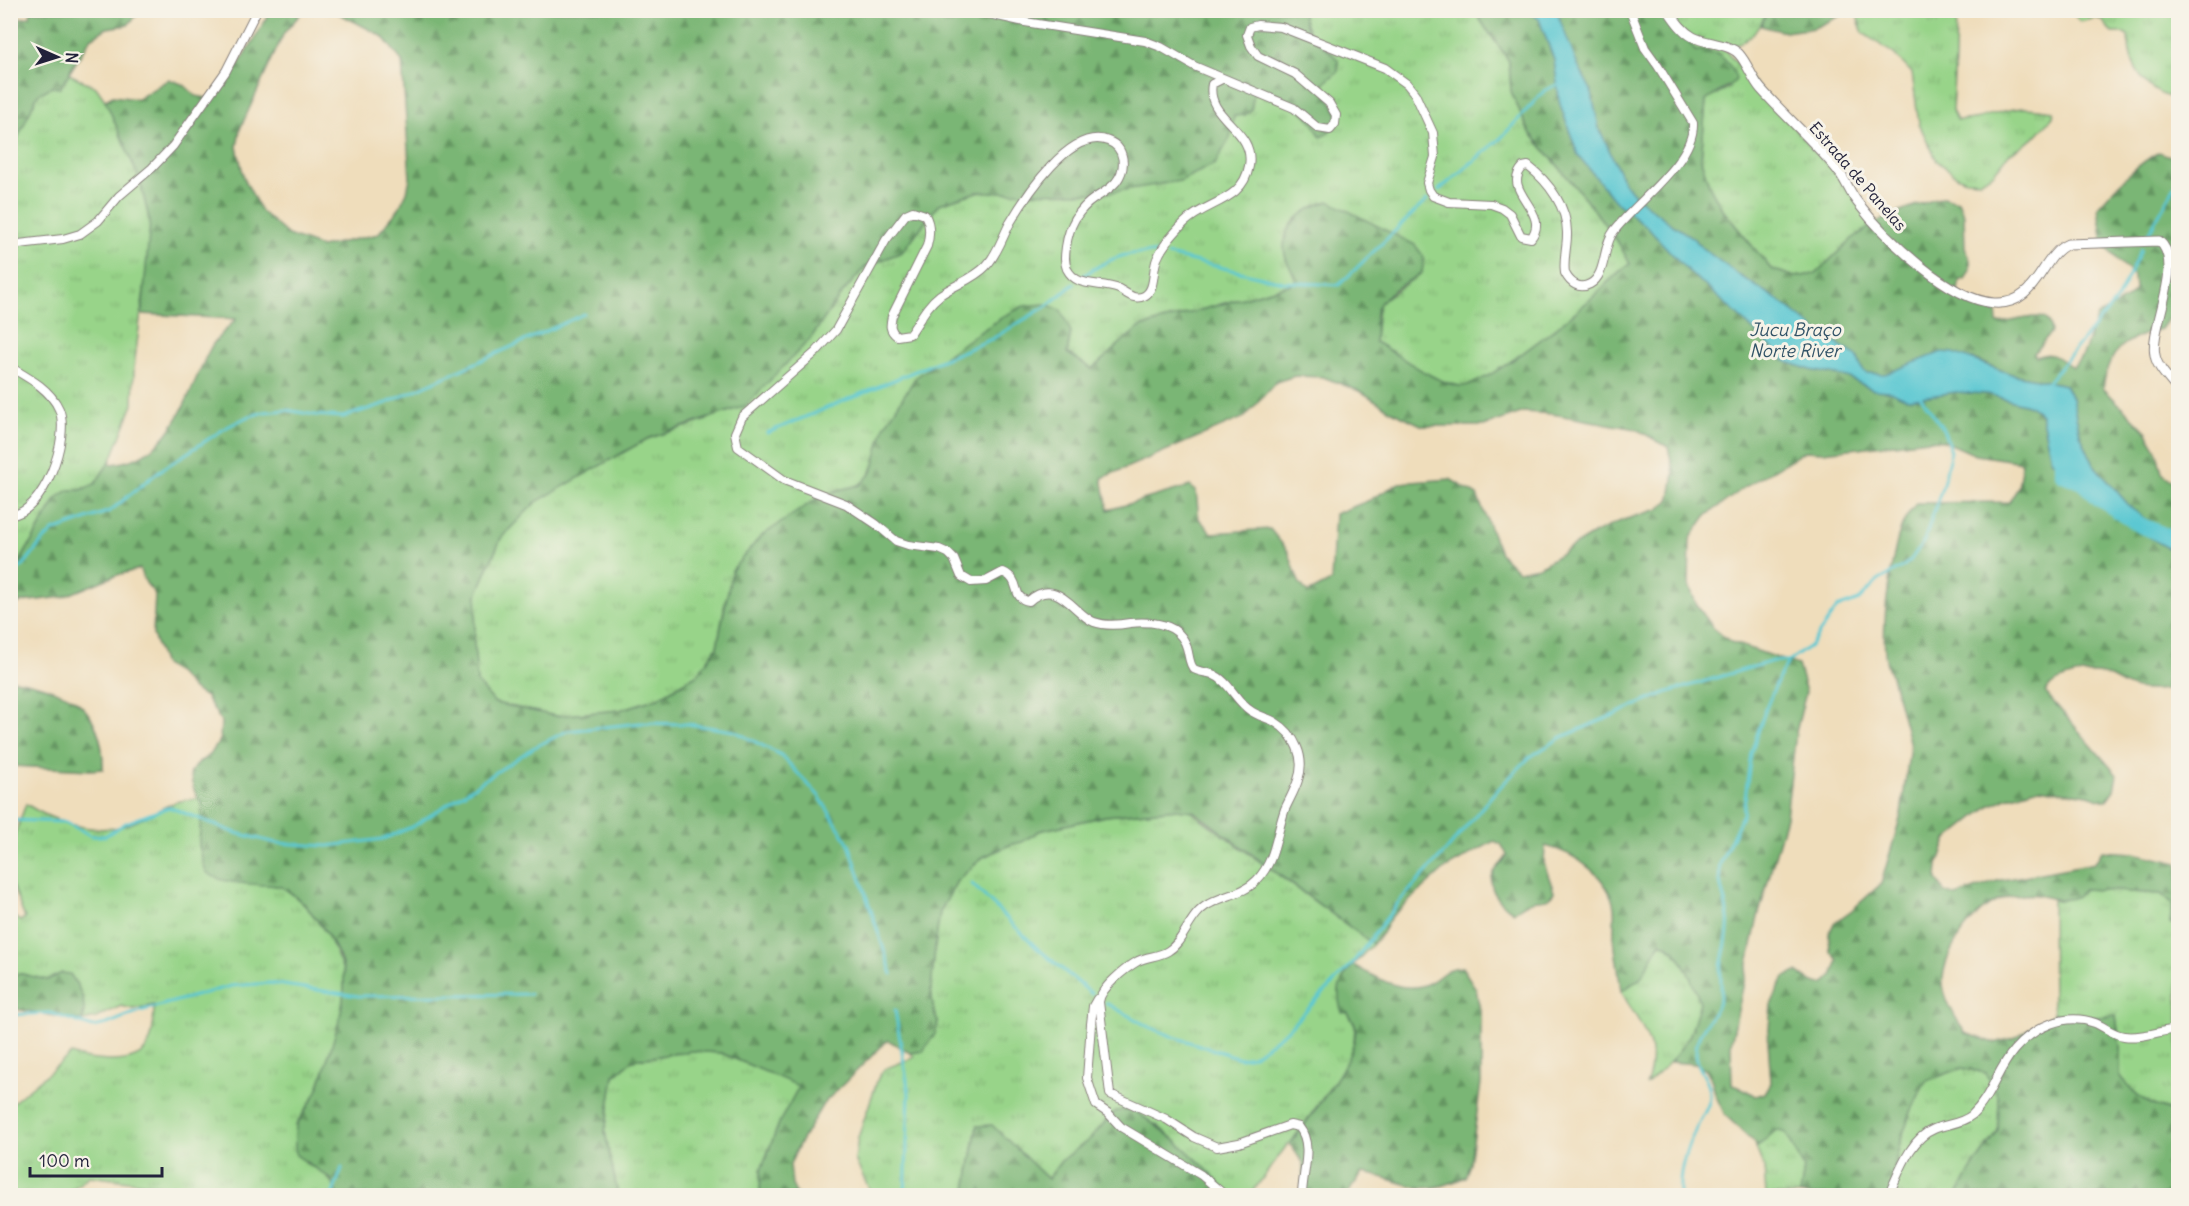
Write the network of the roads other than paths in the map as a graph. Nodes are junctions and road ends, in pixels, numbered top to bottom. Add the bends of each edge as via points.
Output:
1 (257, 10) edge
2 (971, 10) edge
3 (1630, 10) edge
4 (1668, 10) edge
5 (1222, 79) junction
6 (10, 245) edge
7 (10, 367) edge
8 (2178, 390) edge
9 (10, 515) edge
10 (1100, 995) junction
11 (2178, 1029) edge
12 (1226, 1196) edge
13 (1302, 1196) edge
14 (1888, 1196) edge

1 - 6 street via 226,71 173,146 123,191 98,220 80,234 63,239
2 - 5 street via 1145,41
3 - 5 street via 1645,48 1693,123 1694,134 1685,152 1607,242 1599,276 1588,285 1574,284 1564,273 1567,220 1544,181 1528,166 1523,166 1518,174 1517,187 1535,218 1531,238 1521,236 1502,208 1449,202 1433,196 1427,183 1435,158 1433,133 1415,94 1385,68 1281,27 1250,27 1247,35 1258,56 1295,74 1329,103 1336,115 1330,130 1318,128 1294,108
4 - 8 street, Estrada de Panelas via 1690,36 1739,54 1761,89 1838,170 1866,212 1915,261 1953,289 1988,302 2004,303 2029,290 2059,249 2068,244 2159,241 2166,248 2168,268 2154,350 2157,363
5 - 10 street via 1212,84 1210,94 1214,106 1232,125 1248,152 1246,179 1226,200 1185,222 1157,258 1152,284 1144,296 1137,298 1099,283 1083,282 1072,277 1064,261 1075,217 1118,180 1122,170 1118,146 1103,139 1088,139 1069,149 1038,181 986,267 940,295 910,334 897,336 890,327 892,316 929,236 925,215 913,211 906,214 886,240 836,330 742,417 735,433 738,447 784,480 846,504 896,541 948,553 961,576 971,582 986,581 1003,572 1015,581 1022,600 1054,594 1072,603 1093,622 1168,626 1186,645 1195,670 1219,677 1246,708 1274,721 1293,738 1300,757 1299,779 1262,875 1248,887 1202,908 1171,950 1137,962
7 - 9 street via 40,385 53,399 62,424 57,460 45,486 21,513
10 - 12 street via 1093,1006 1087,1078 1096,1105 1121,1127 1201,1175
10 - 13 street via 1110,1094 1217,1147 1290,1125 1299,1127 1307,1142
11 - 14 street via 2126,1037 2086,1020 2061,1020 2043,1026 2027,1036 2008,1057 1989,1092 1967,1119 1922,1136 1907,1156

